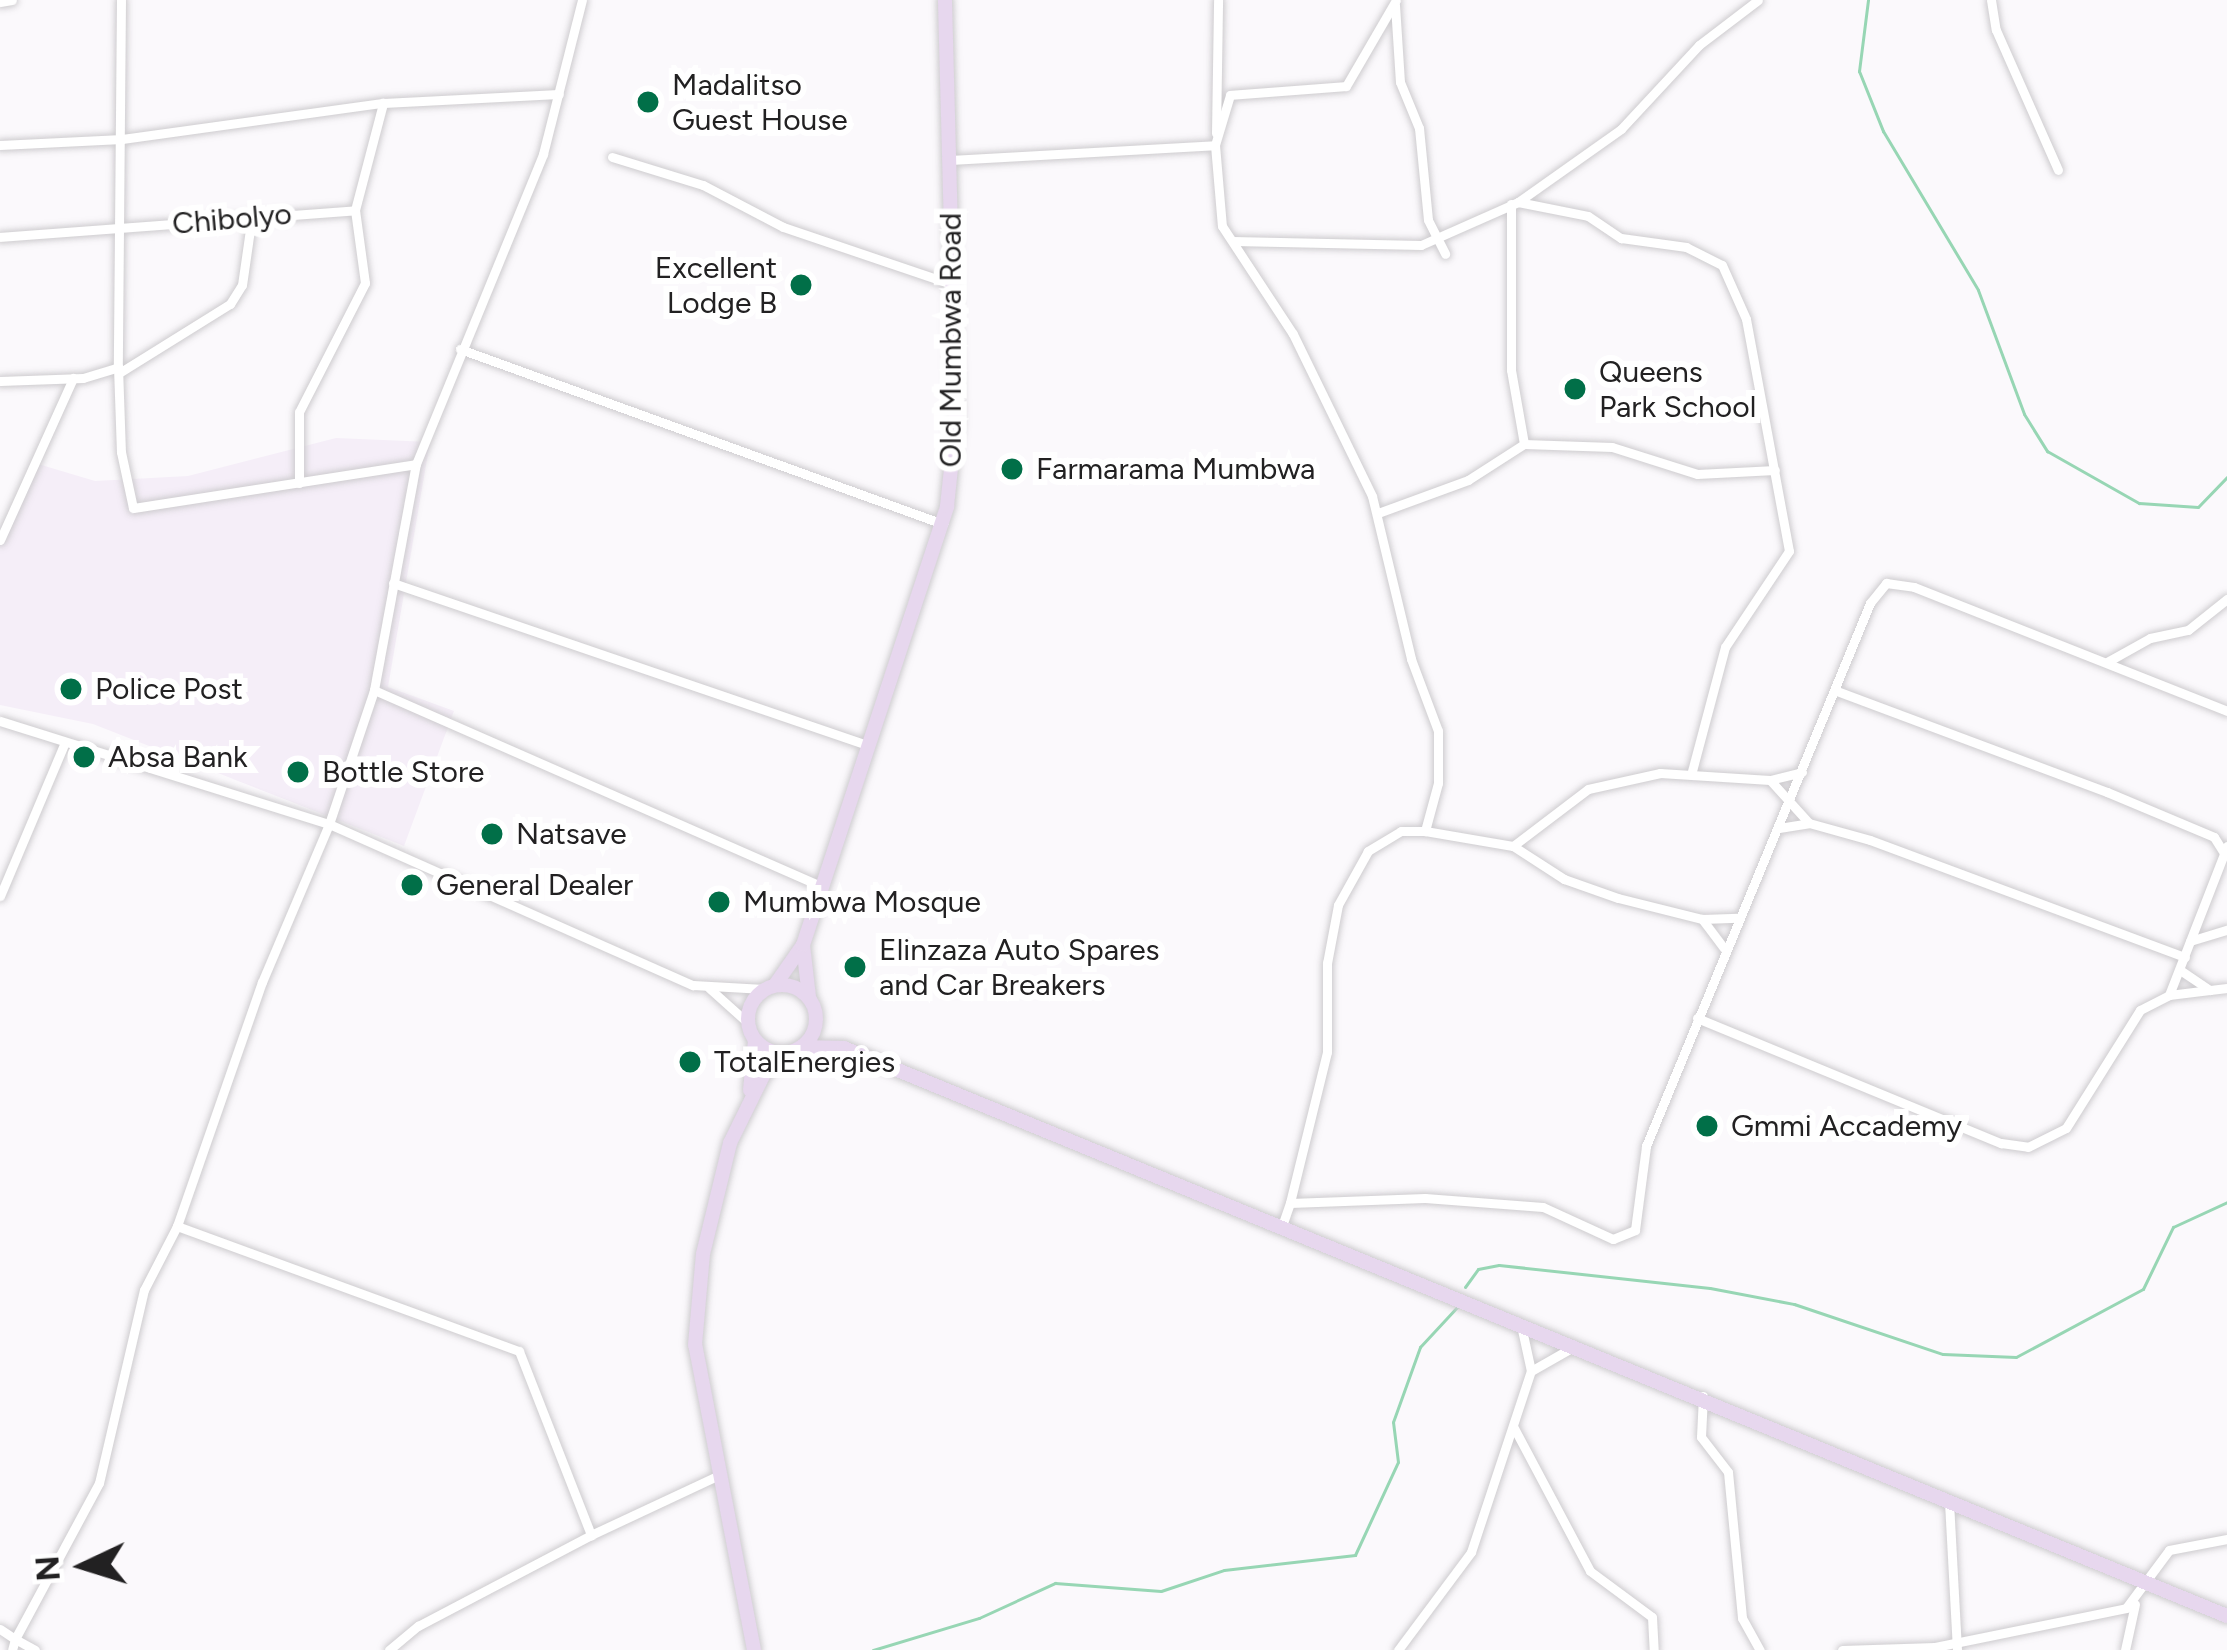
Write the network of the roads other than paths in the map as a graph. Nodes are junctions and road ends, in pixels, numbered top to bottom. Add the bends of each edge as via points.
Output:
1 (12, 0) edge
2 (121, 0) edge
3 (582, 0) edge
4 (945, 0) edge
5 (1219, 0) edge
6 (1396, 0) edge
7 (1758, 0) edge
8 (1990, 0) edge
9 (0, 2) edge
10 (559, 94) junction
11 (383, 103) junction
12 (122, 139) junction
13 (1215, 145) junction
14 (0, 146) edge
15 (612, 157) dead end
16 (950, 160) junction
17 (2058, 170) dead end
18 (1515, 203) junction
19 (355, 210) junction
20 (252, 216) junction
21 (120, 228) junction
22 (0, 236) edge
23 (1233, 241) junction
24 (1437, 241) junction
25 (1445, 254) dead end
26 (954, 285) junction
27 (460, 350) junction
28 (119, 370) junction
29 (73, 378) junction
30 (0, 381) edge
31 (1524, 444) junction
32 (416, 464) junction
33 (1775, 470) junction
34 (299, 483) junction
35 (1378, 513) junction
36 (943, 524) junction
37 (0, 540) edge
38 (393, 583) junction
39 (2227, 599) edge
40 (2106, 662) junction
41 (374, 690) junction
42 (1837, 691) junction
43 (2227, 711) edge
44 (0, 721) edge
45 (65, 742) junction
46 (867, 745) junction
47 (1802, 772) junction
48 (1691, 775) junction
49 (1770, 780) junction
50 (1792, 799) junction
51 (1809, 823) junction
52 (329, 824) junction
53 (1778, 828) junction
54 (1425, 831) junction
55 (2227, 832) edge
56 (2214, 837) junction
57 (1513, 846) junction
58 (2226, 849) edge
59 (823, 887) junction
60 (0, 896) edge
61 (1738, 918) junction
62 (1702, 919) junction
63 (2227, 930) edge
64 (2190, 941) junction
65 (803, 945) junction
66 (1724, 949) junction
67 (2185, 957) junction
68 (2180, 970) junction
69 (769, 987) junction
70 (709, 988) junction
71 (2227, 988) edge
72 (2210, 990) junction
73 (2169, 995) junction
74 (809, 998) junction
75 (815, 1014) junction
76 (1697, 1018) junction
77 (748, 1023) junction
78 (755, 1041) junction
79 (801, 1047) junction
80 (844, 1048) junction
81 (785, 1053) junction
82 (748, 1101) junction
83 (1290, 1203) junction
84 (177, 1226) junction
85 (1282, 1226) junction
86 (1520, 1324) junction
87 (1575, 1346) junction
88 (1531, 1371) junction
89 (1703, 1396) junction
90 (1513, 1426) junction
91 (715, 1477) junction
92 (1949, 1502) junction
93 (591, 1534) junction
94 (2227, 1539) edge
95 (2146, 1582) junction
96 (2135, 1604) junction
97 (2227, 1616) edge
98 (0, 1629) edge
99 (14, 1644) edge
100 (1958, 1645) edge
101 (35, 1650) edge
102 (389, 1650) edge
103 (754, 1650) edge
104 (1398, 1650) edge
105 (1654, 1650) edge
106 (1760, 1650) edge
107 (1842, 1650) edge
108 (2125, 1650) edge

1 - 9 street
2 - 12 street
3 - 10 street
4 - 16 main road, Old Mumbwa Road
5 - 13 street
6 - 13 street via 1346,86 1229,95
6 - 24 street via 1400,82 1419,128
7 - 18 street via 1699,45 1621,129
8 - 17 street
10 - 11 street
10 - 27 street via 543,154
11 - 12 street
11 - 19 street
12 - 14 street
12 - 21 street
13 - 16 street
13 - 23 street via 1216,207
15 - 26 street via 704,185 783,226
16 - 26 main road, Old Mumbwa Road
18 - 24 street
18 - 31 street via 1510,370
18 - 33 street via 1588,216 1621,238 1686,247 1722,265 1741,300
19 - 20 street, Chibolyo
19 - 34 street via 364,283 299,412
20 - 21 street, Chibolyo
20 - 28 street via 242,285 230,304
21 - 22 street, Chibolyo
21 - 28 street
23 - 24 street
23 - 35 street via 1293,334
24 - 25 street
26 - 36 main road, Old Mumbwa Road via 956,422
27 - 32 street
27 - 36 street
28 - 29 street
28 - 34 street via 121,452 133,508
29 - 30 street
29 - 37 street
31 - 33 street via 1612,446 1697,474
31 - 35 street via 1468,480
32 - 34 street
32 - 38 street
33 - 48 street via 1789,551 1726,647
35 - 54 street via 1441,754
36 - 46 main road, Old Mumbwa Road
38 - 41 street
38 - 46 street
39 - 40 street via 2188,630 2150,638
40 - 42 street via 1886,583 1870,603
40 - 43 street
41 - 52 street
41 - 59 street
42 - 47 street
42 - 56 street
44 - 45 street
45 - 52 street
45 - 60 street
46 - 59 main road, Old Mumbwa Road
47 - 49 street
47 - 50 street
48 - 49 street
48 - 57 street via 1660,773 1588,789
49 - 50 street
50 - 51 street
50 - 53 street
51 - 53 street
51 - 67 street
52 - 70 street
52 - 84 street via 262,982
53 - 61 street
54 - 57 street
54 - 83 street via 1401,831 1368,851 1338,905 1327,963 1327,1052
55 - 56 street
56 - 58 street
57 - 62 street via 1564,879
58 - 64 street
59 - 65 main road, Old Mumbwa Road
61 - 62 street
61 - 66 street
62 - 66 street
63 - 64 street
64 - 67 street
65 - 69 main road
65 - 74 main road
66 - 76 street
67 - 68 street
68 - 72 street
68 - 73 street
69 - 70 street
69 - 74 main road
69 - 77 main road
70 - 77 street
71 - 72 street
72 - 73 street
73 - 76 street via 2140,1010 2071,1123 2028,1147 2001,1143
74 - 75 main road
75 - 79 main road
75 - 80 main road
76 - 83 street via 1646,1146 1639,1223 1622,1238 1543,1207 1425,1198
77 - 78 main road
78 - 81 main road
78 - 82 main road
79 - 80 main road
79 - 81 main road
80 - 85 main road
81 - 82 main road
82 - 91 main road via 703,1254 695,1345
83 - 85 street
84 - 93 street via 519,1351
84 - 99 street via 144,1290 99,1483
85 - 86 main road
86 - 87 main road
86 - 88 street
87 - 88 street
87 - 89 main road
88 - 90 street
89 - 92 main road
89 - 106 street via 1701,1437 1728,1472 1742,1618
90 - 104 street via 1468,1558
90 - 105 street via 1590,1571 1652,1617
91 - 93 street
91 - 103 main road
92 - 95 main road
92 - 100 street
93 - 102 street via 418,1625
94 - 95 street via 2170,1550
95 - 96 street
95 - 97 main road
96 - 100 street
96 - 108 street
98 - 99 street
99 - 101 street
100 - 107 street

